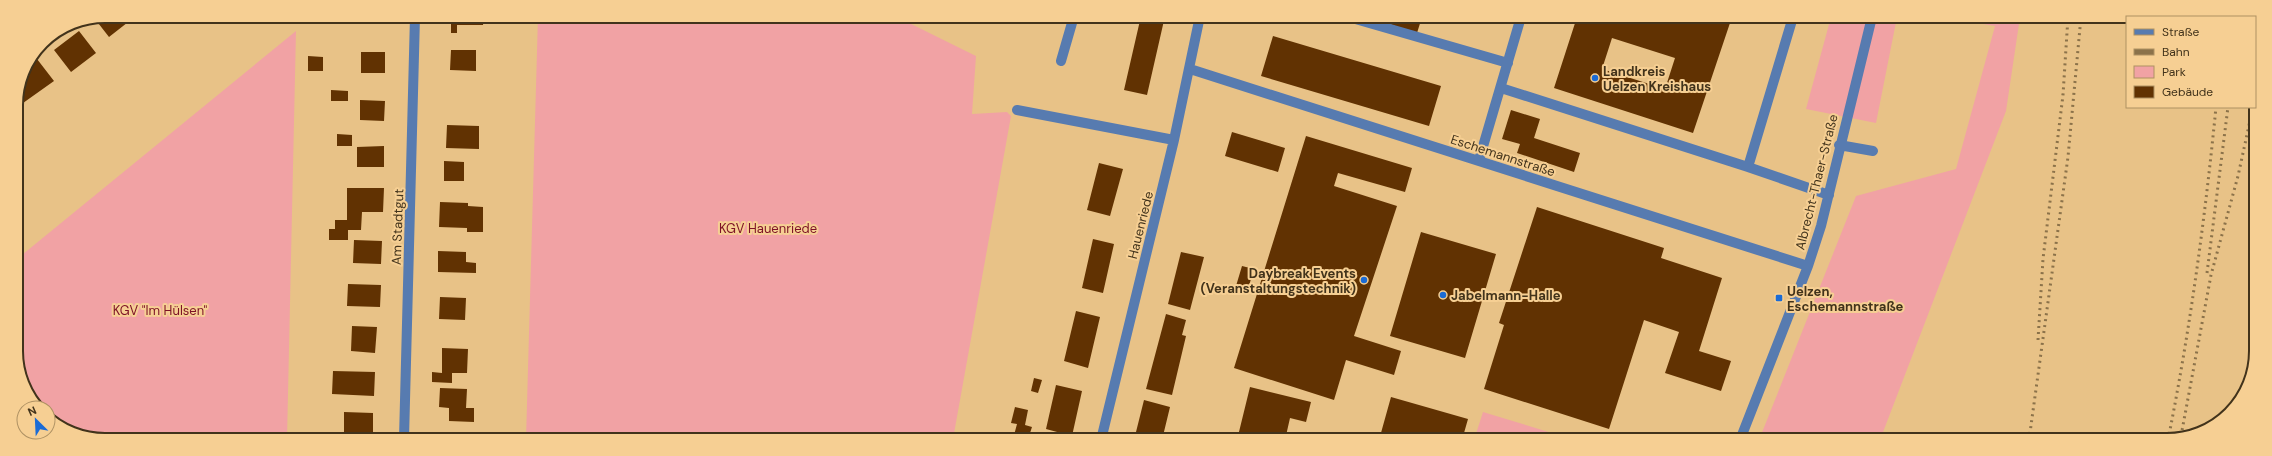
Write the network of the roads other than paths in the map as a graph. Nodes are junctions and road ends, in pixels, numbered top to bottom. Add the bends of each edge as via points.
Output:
1 (415, 23) edge
2 (1072, 23) edge
3 (1199, 23) edge
4 (1369, 23) edge
5 (1519, 23) edge
6 (1791, 23) edge
7 (1870, 23) edge
8 (1061, 61) dead end
9 (1508, 63) junction
10 (1190, 69) junction
11 (1500, 88) junction
12 (1017, 110) dead end
13 (1174, 140) junction
14 (1839, 145) junction
15 (1873, 151) dead end
16 (1479, 160) junction
17 (1748, 167) junction
18 (1829, 195) junction
19 (1808, 266) junction
20 (404, 433) edge
21 (1103, 433) edge
22 (1743, 433) edge

1 - 20 street, Am Stadtgut
2 - 8 street
3 - 10 street, Hauenriede
4 - 9 street
5 - 9 street
6 - 17 street
7 - 14 street, Albrecht-Thaer-Straße
9 - 11 street
10 - 13 street, Hauenriede
10 - 16 street, Eschemannstraße
11 - 16 street
11 - 17 street
12 - 13 street
13 - 21 street, Hauenriede
14 - 15 street
14 - 18 street, Albrecht-Thaer-Straße
16 - 19 street, Eschemannstraße
17 - 18 street
18 - 19 street, Albrecht-Thaer-Straße
19 - 22 street, Albrecht-Thaer-Straße

